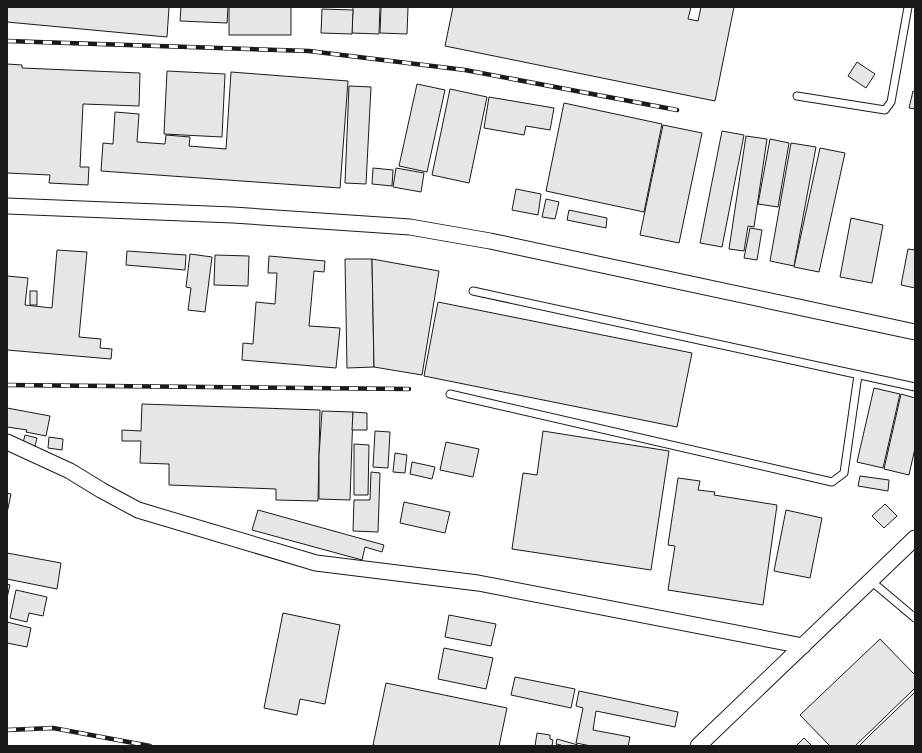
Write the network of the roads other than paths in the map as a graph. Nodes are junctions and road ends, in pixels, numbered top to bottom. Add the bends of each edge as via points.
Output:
1 (908, 7) edge
2 (797, 96) dead end
3 (7, 206) edge
4 (473, 291) dead end
5 (915, 332) edge
6 (858, 374) junction
7 (915, 387) edge
8 (450, 394) dead end
9 (7, 442) edge
10 (915, 538) edge
11 (871, 581) junction
12 (915, 618) edge
13 (803, 646) junction
14 (698, 746) edge

1 - 2 lane via 891,102 885,110
3 - 5 street via 233,215 410,226
4 - 6 lane
6 - 7 lane
6 - 8 lane via 844,473 832,482
9 - 13 street via 70,471 138,510 316,563 478,583
10 - 11 street
11 - 12 lane
11 - 13 street
13 - 14 street

